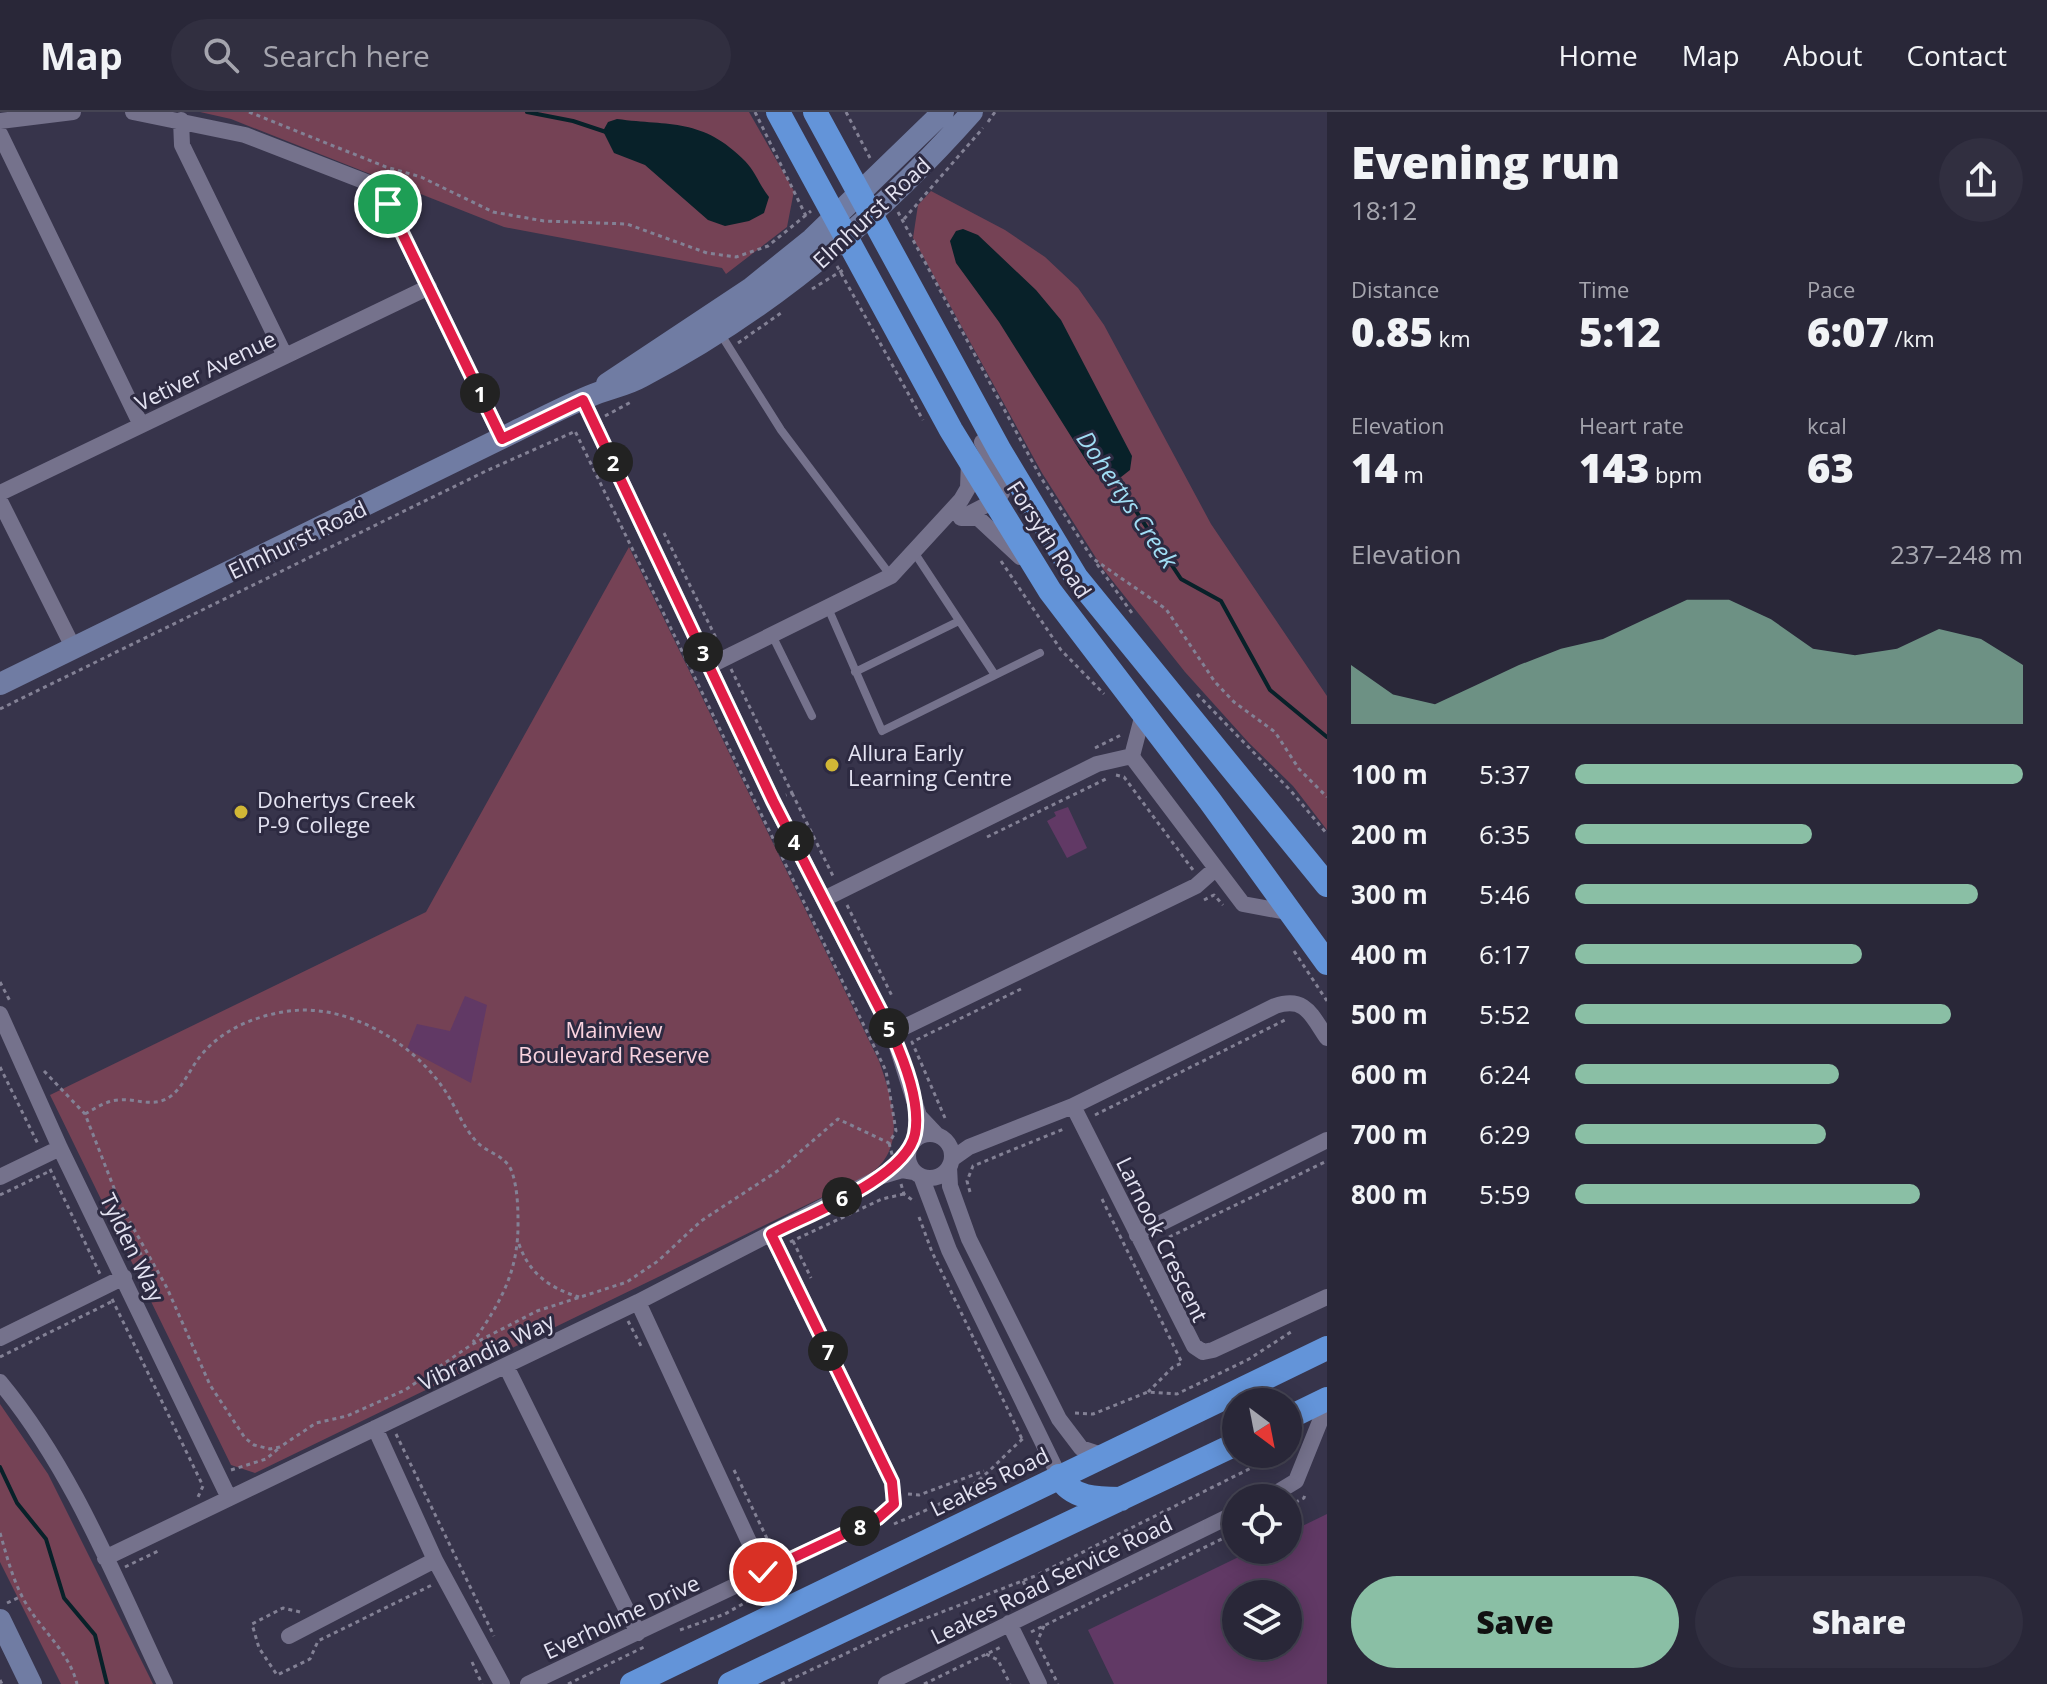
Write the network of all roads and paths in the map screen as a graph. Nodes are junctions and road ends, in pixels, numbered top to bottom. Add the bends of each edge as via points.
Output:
1 (73, 112) edge
2 (133, 112) edge
3 (249, 112) edge
4 (778, 112) edge
5 (815, 112) edge
6 (846, 112) edge
7 (943, 112) edge
8 (972, 112) edge
9 (181, 120) junction
10 (0, 121) edge
11 (0, 134) edge
12 (875, 167) junction
13 (861, 195) junction
14 (891, 196) junction
15 (836, 217) junction
16 (429, 287) junction
17 (720, 332) junction
18 (944, 348) junction
19 (285, 356) junction
20 (588, 397) junction
21 (141, 425) junction
22 (575, 431) dead end
23 (502, 439) junction
24 (969, 460) junction
25 (0, 493) edge
26 (0, 501) edge
27 (994, 501) junction
28 (961, 518) junction
29 (933, 531) junction
30 (914, 551) junction
31 (1092, 558) junction
32 (891, 576) junction
33 (1050, 591) junction
34 (828, 608) junction
35 (959, 621) junction
36 (1137, 621) dead end
37 (772, 635) junction
38 (74, 649) junction
39 (1040, 653) dead end
40 (709, 666) junction
41 (855, 672) junction
42 (995, 675) junction
43 (0, 684) edge
44 (1197, 694) dead end
45 (812, 716) dead end
46 (1137, 722) junction
47 (1089, 751) dead end
48 (1132, 756) junction
49 (792, 793) dead end
50 (1327, 797) edge
51 (1327, 834) edge
52 (987, 837) dead end
53 (1214, 870) junction
54 (847, 871) dead end
55 (1180, 877) dead end
56 (1327, 885) edge
57 (824, 899) junction
58 (861, 899) dead end
59 (1199, 902) dead end
60 (1230, 911) dead end
61 (1292, 913) junction
62 (1327, 963) edge
63 (0, 982) edge
64 (1027, 986) dead end
65 (893, 999) dead end
66 (1292, 1010) junction
67 (4, 1014) edge
68 (892, 1033) junction
69 (1327, 1038) edge
70 (41, 1065) dead end
71 (0, 1067) edge
72 (914, 1103) junction
73 (1073, 1106) junction
74 (85, 1114) junction
75 (945, 1118) dead end
76 (1080, 1122) junction
77 (1007, 1133) junction
78 (940, 1137) junction
79 (1327, 1140) edge
80 (910, 1147) junction
81 (60, 1148) junction
82 (1327, 1161) edge
83 (951, 1163) junction
84 (47, 1164) junction
85 (917, 1174) junction
86 (882, 1176) junction
87 (0, 1177) edge
88 (0, 1195) edge
89 (1100, 1196) dead end
90 (972, 1201) dead end
91 (1144, 1231) junction
92 (771, 1234) junction
93 (518, 1242) junction
94 (124, 1277) junction
95 (109, 1294) junction
96 (579, 1297) junction
97 (1327, 1297) edge
98 (638, 1302) junction
99 (1303, 1325) dead end
100 (0, 1338) edge
101 (471, 1345) junction
102 (1327, 1348) edge
103 (0, 1357) edge
104 (506, 1366) junction
105 (0, 1382) edge
106 (1148, 1392) junction
107 (1327, 1401) edge
108 (1302, 1412) edge
109 (1059, 1419) junction
110 (409, 1428) dead end
111 (1038, 1429) junction
112 (384, 1435) junction
113 (280, 1447) junction
114 (1222, 1451) edge
115 (1102, 1455) junction
116 (996, 1466) dead end
117 (1251, 1468) edge
118 (984, 1471) dead end
119 (218, 1475) junction
120 (1059, 1476) junction
121 (201, 1482) junction
122 (1291, 1484) edge
123 (895, 1494) junction
124 (229, 1498) junction
125 (1124, 1499) junction
126 (186, 1503) dead end
127 (1222, 1520) edge
128 (0, 1533) edge
129 (1222, 1538) edge
130 (163, 1548) dead end
131 (105, 1558) junction
132 (435, 1560) junction
133 (122, 1568) dead end
134 (763, 1572) junction
135 (1023, 1581) junction
136 (23, 1596) junction
137 (0, 1607) edge
138 (1040, 1618) junction
139 (0, 1620) edge
140 (1009, 1623) junction
141 (638, 1633) junction
142 (494, 1635) dead end
143 (289, 1636) dead end
144 (1017, 1639) junction
145 (986, 1654) junction
146 (28, 1684) edge
147 (77, 1684) edge
148 (165, 1684) edge
149 (502, 1684) edge
150 (528, 1684) edge
151 (632, 1684) edge
152 (730, 1684) edge
153 (781, 1684) edge
154 (886, 1684) edge
155 (924, 1684) edge
156 (1010, 1684) edge
157 (1039, 1684) edge
158 (1058, 1684) edge

1 - 10 street
2 - 9 street
3 - 15 path via 421,177 493,212 544,221 627,224 707,253 736,257
4 - 15 highway, Forsyth Road
5 - 13 highway, Forsyth Road
6 - 12 path
7 - 12 street, Elmhurst Road
8 - 14 street, Elmhurst Road
9 - 16 street via 245,135 374,185
9 - 19 street via 189,162
11 - 21 street
12 - 13 street, Elmhurst Road
12 - 13 path
13 - 14 street, Elmhurst Road
13 - 15 street, Elmhurst Road
13 - 18 highway, Forsyth Road
14 - 31 path via 1040,476
15 - 17 street, Elmhurst Road via 761,306
15 - 20 street, Elmhurst Road via 750,289
15 - 24 highway, Forsyth Road
16 - 19 street, Vetiver Avenue
16 - 23 street
17 - 20 street, Elmhurst Road via 637,380
17 - 32 lane via 781,430
18 - 27 street via 966,408 1001,477 1002,493
18 - 56 highway, Forsyth Road via 1076,577
19 - 21 street, Vetiver Avenue
20 - 23 street, Elmhurst Road
20 - 40 street
21 - 25 street, Vetiver Avenue
22 - 96 path via 886,1071 896,1131 889,1143 838,1119 779,1170 701,1221 658,1261 627,1282
23 - 38 street, Elmhurst Road
24 - 27 highway, Forsyth Road
24 - 29 street via 968,488
26 - 38 street
27 - 28 street
27 - 33 highway, Forsyth Road
28 - 29 street
28 - 33 street via 978,518
29 - 30 street
30 - 32 street
30 - 35 lane
31 - 36 path
31 - 50 path via 1166,609 1215,682 1275,732 1299,769
32 - 34 street
33 - 46 highway, Forsyth Road
34 - 37 street
34 - 41 lane
35 - 41 lane
35 - 42 lane
37 - 40 street
37 - 45 lane
38 - 43 street, Elmhurst Road
39 - 42 lane
40 - 57 street
41 - 42 lane via 882,731
44 - 51 path
46 - 47 path
46 - 48 street
46 - 61 highway, Forsyth Road
48 - 53 street
48 - 57 street via 1097,764
49 - 54 path via 833,878
52 - 55 path via 1114,774 1124,777 1194,870
53 - 61 street via 1243,904
53 - 68 street via 1196,886
57 - 68 street
58 - 65 path via 846,905
59 - 60 path via 1214,895
61 - 62 highway, Forsyth Road
63 - 67 path
64 - 75 path via 912,1042
66 - 69 street via 1302,1004
66 - 73 street via 1275,1006
66 - 76 path
67 - 81 street, Tylden Way
68 - 72 street
70 - 74 path via 47,1079
71 - 84 path
72 - 78 street
72 - 80 street via 916,1130
73 - 76 street, Larnook Crescent
73 - 77 street
74 - 93 path via 114,1100 165,1100 215,1042 260,1018 300,1010 342,1016 407,1050 440,1083 476,1141 508,1164 518,1203
74 - 113 path via 121,1206 167,1288 210,1385 245,1438 262,1447
76 - 90 path via 973,1166 967,1181
76 - 91 street, Larnook Crescent
77 - 78 street
77 - 83 street via 969,1147
78 - 80 street via 922,1135
78 - 83 street
79 - 91 street
80 - 85 street
80 - 86 street, Vibrandia Way
81 - 84 street
81 - 94 street, Tylden Way
82 - 91 path via 1159,1242
83 - 85 street via 937,1177
83 - 109 street via 950,1186 969,1239
84 - 87 street
84 - 88 path
84 - 95 path
85 - 86 street, Vibrandia Way via 902,1170
85 - 111 street
86 - 92 street, Vibrandia Way
89 - 106 path via 1182,1363
91 - 97 street, Larnook Crescent via 1189,1340 1203,1352
92 - 98 street, Vibrandia Way
92 - 123 street
93 - 96 path via 541,1279
93 - 101 path via 503,1298
94 - 95 street
94 - 119 street, Tylden Way
95 - 100 street
95 - 103 path
95 - 121 path
96 - 101 path via 537,1311
98 - 104 street, Vibrandia Way
98 - 134 street
99 - 106 path via 1177,1394
101 - 113 path via 405,1390 347,1416 306,1427
102 - 115 highway, Leakes Road
104 - 112 street, Vibrandia Way
104 - 141 street
105 - 131 street via 54,1459
106 - 109 path via 1093,1414 1072,1413
107 - 108 highway
107 - 122 street
109 - 115 street via 1074,1442
110 - 112 path
111 - 116 path
111 - 120 street
112 - 124 street, Vibrandia Way
112 - 132 street
112 - 142 path
113 - 119 path via 266,1459
114 - 125 highway
115 - 120 highway, Leakes Road
117 - 135 path
118 - 123 path via 919,1495
119 - 121 path
119 - 124 street, Tylden Way
120 - 125 highway via 1071,1491
120 - 151 highway, Leakes Road
121 - 126 path via 199,1497
123 - 134 street, Everholme Drive via 894,1504 878,1518
124 - 131 street, Vibrandia Way
125 - 152 highway
127 - 138 street, Leakes Road Service Road
128 - 136 path via 8,1568
129 - 138 path
130 - 133 path
131 - 148 street
132 - 143 street
132 - 149 street
134 - 141 street, Everholme Drive
135 - 138 path
135 - 153 path via 898,1629
136 - 137 path
136 - 147 path
138 - 140 street, Leakes Road Service Road
138 - 144 path
138 - 158 path via 1037,1642
139 - 146 street
140 - 144 street
140 - 154 street, Leakes Road Service Road
141 - 150 street, Everholme Drive
144 - 145 path
144 - 157 street
145 - 155 path
145 - 156 path via 998,1660

